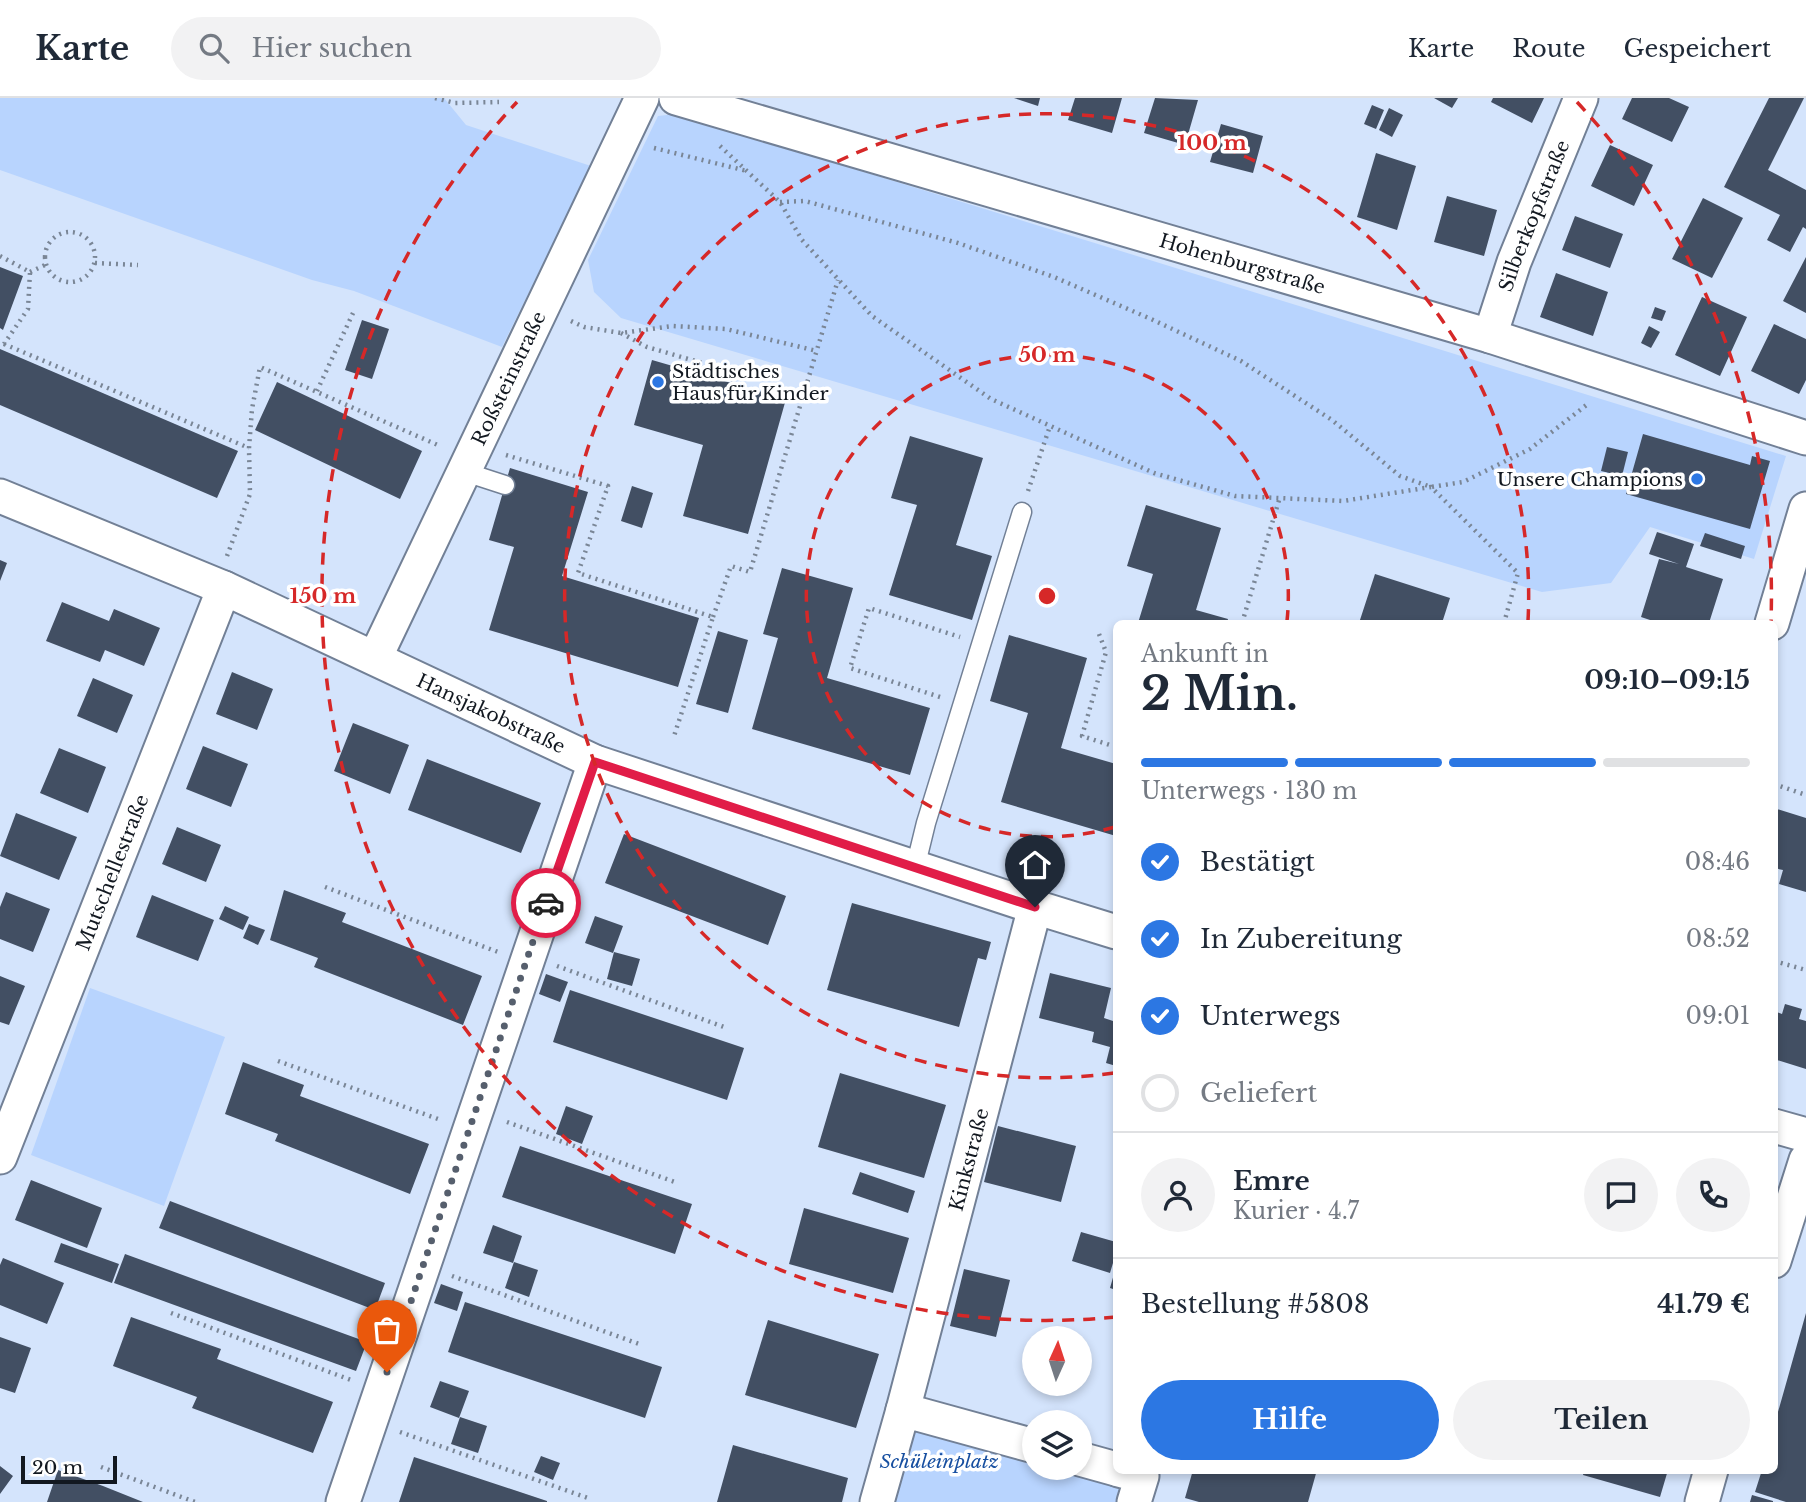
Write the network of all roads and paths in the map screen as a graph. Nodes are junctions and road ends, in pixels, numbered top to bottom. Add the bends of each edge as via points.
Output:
1 (435, 98) edge
2 (642, 98) edge
3 (676, 98) edge
4 (1581, 98) edge
5 (499, 102) dead end
6 (711, 137) dead end
7 (651, 147) dead end
8 (747, 172) junction
9 (780, 202) junction
10 (0, 256) edge
11 (95, 263) junction
12 (45, 265) junction
13 (138, 265) dead end
14 (30, 272) junction
15 (838, 280) junction
16 (544, 308) junction
17 (353, 313) dead end
18 (621, 333) junction
19 (1490, 335) junction
20 (2, 343) edge
21 (817, 351) junction
22 (733, 383) dead end
23 (317, 391) junction
24 (1597, 401) dead end
25 (1050, 426) junction
26 (1806, 438) edge
27 (248, 448) junction
28 (501, 453) dead end
29 (454, 460) junction
30 (506, 485) dead end
31 (1431, 487) junction
32 (0, 496) edge
33 (1280, 498) junction
34 (1806, 509) edge
35 (1021, 512) joint
36 (218, 586) junction
37 (713, 617) junction
38 (1243, 620) edge
39 (1505, 620) edge
40 (1773, 620) edge
41 (1098, 634) dead end
42 (981, 644) junction
43 (375, 658) junction
44 (962, 704) junction
45 (674, 736) dead end
46 (1113, 746) edge
47 (595, 762) junction
48 (1778, 785) edge
49 (1806, 795) edge
50 (915, 868) junction
51 (326, 887) dead end
52 (1035, 907) junction
53 (1113, 931) edge
54 (527, 959) junction
55 (1778, 962) edge
56 (1806, 971) edge
57 (724, 1027) dead end
58 (278, 1061) dead end
59 (472, 1121) junction
60 (1778, 1127) edge
61 (1806, 1135) edge
62 (0, 1157) edge
63 (1806, 1160) edge
64 (675, 1182) dead end
65 (1778, 1248) edge
66 (423, 1266) junction
67 (171, 1313) dead end
68 (639, 1344) dead end
69 (375, 1406) junction
70 (902, 1410) junction
71 (1022, 1443) edge
72 (1092, 1463) edge
73 (101, 1467) dead end
74 (1113, 1471) edge
75 (1710, 1474) edge
76 (588, 1498) dead end
77 (195, 1502) edge
78 (343, 1502) edge
79 (877, 1502) edge
80 (1702, 1502) edge

1 - 5 path via 455,103
2 - 16 street, Roßsteinstraße
3 - 19 street, Hohenburgstraße
4 - 19 street, Silberkopfstraße via 1514,262
6 - 8 path
7 - 8 path
8 - 9 path
9 - 15 path via 802,240
9 - 31 path via 805,201 958,243 1054,277 1241,361 1332,420 1400,476
10 - 14 path
11 - 12 path via 85,279 71,283 57,280
11 - 12 path via 91,242 66,232 47,247
11 - 13 path
12 - 14 path
14 - 20 path via 28,309
15 - 21 path
15 - 25 path via 872,316 991,399
16 - 18 path via 583,327
16 - 29 street, Roßsteinstraße
17 - 23 path
18 - 21 path via 674,326 726,329
18 - 22 path via 647,347 737,373
19 - 26 street, Hohenburgstraße
20 - 27 path
21 - 37 path via 750,572 731,566
23 - 27 path via 260,367
23 - 29 path
24 - 31 path via 1530,449 1463,482
25 - 33 path via 1154,473 1235,496
25 - 35 path
27 - 36 path via 250,494
28 - 37 path via 608,486 578,573
29 - 30 lane
29 - 43 street, Roßsteinstraße
31 - 33 path via 1343,501
31 - 39 path via 1518,573
32 - 36 street, Hansjakobstraße
33 - 38 path
34 - 40 street
35 - 42 lane
36 - 43 street, Hansjakobstraße
36 - 62 street, Mutschellestraße
37 - 45 path
41 - 46 path via 1105,652 1082,736
42 - 44 lane
42 - 44 path via 869,608 850,668
43 - 47 street, Hansjakobstraße
44 - 50 lane
47 - 50 street, Hansjakobstraße
47 - 54 street
48 - 49 path
50 - 52 street, Hansjakobstraße
51 - 54 path
52 - 53 street, Hansjakobstraße
52 - 70 street, Kinkstraße
54 - 57 path
54 - 59 street
55 - 56 path
58 - 59 path
59 - 64 path
59 - 66 street
60 - 61 street
63 - 65 street
66 - 68 path
66 - 69 street
67 - 69 path
69 - 76 path
69 - 78 street
70 - 71 street
70 - 79 street
72 - 74 street
73 - 77 path
75 - 80 street

